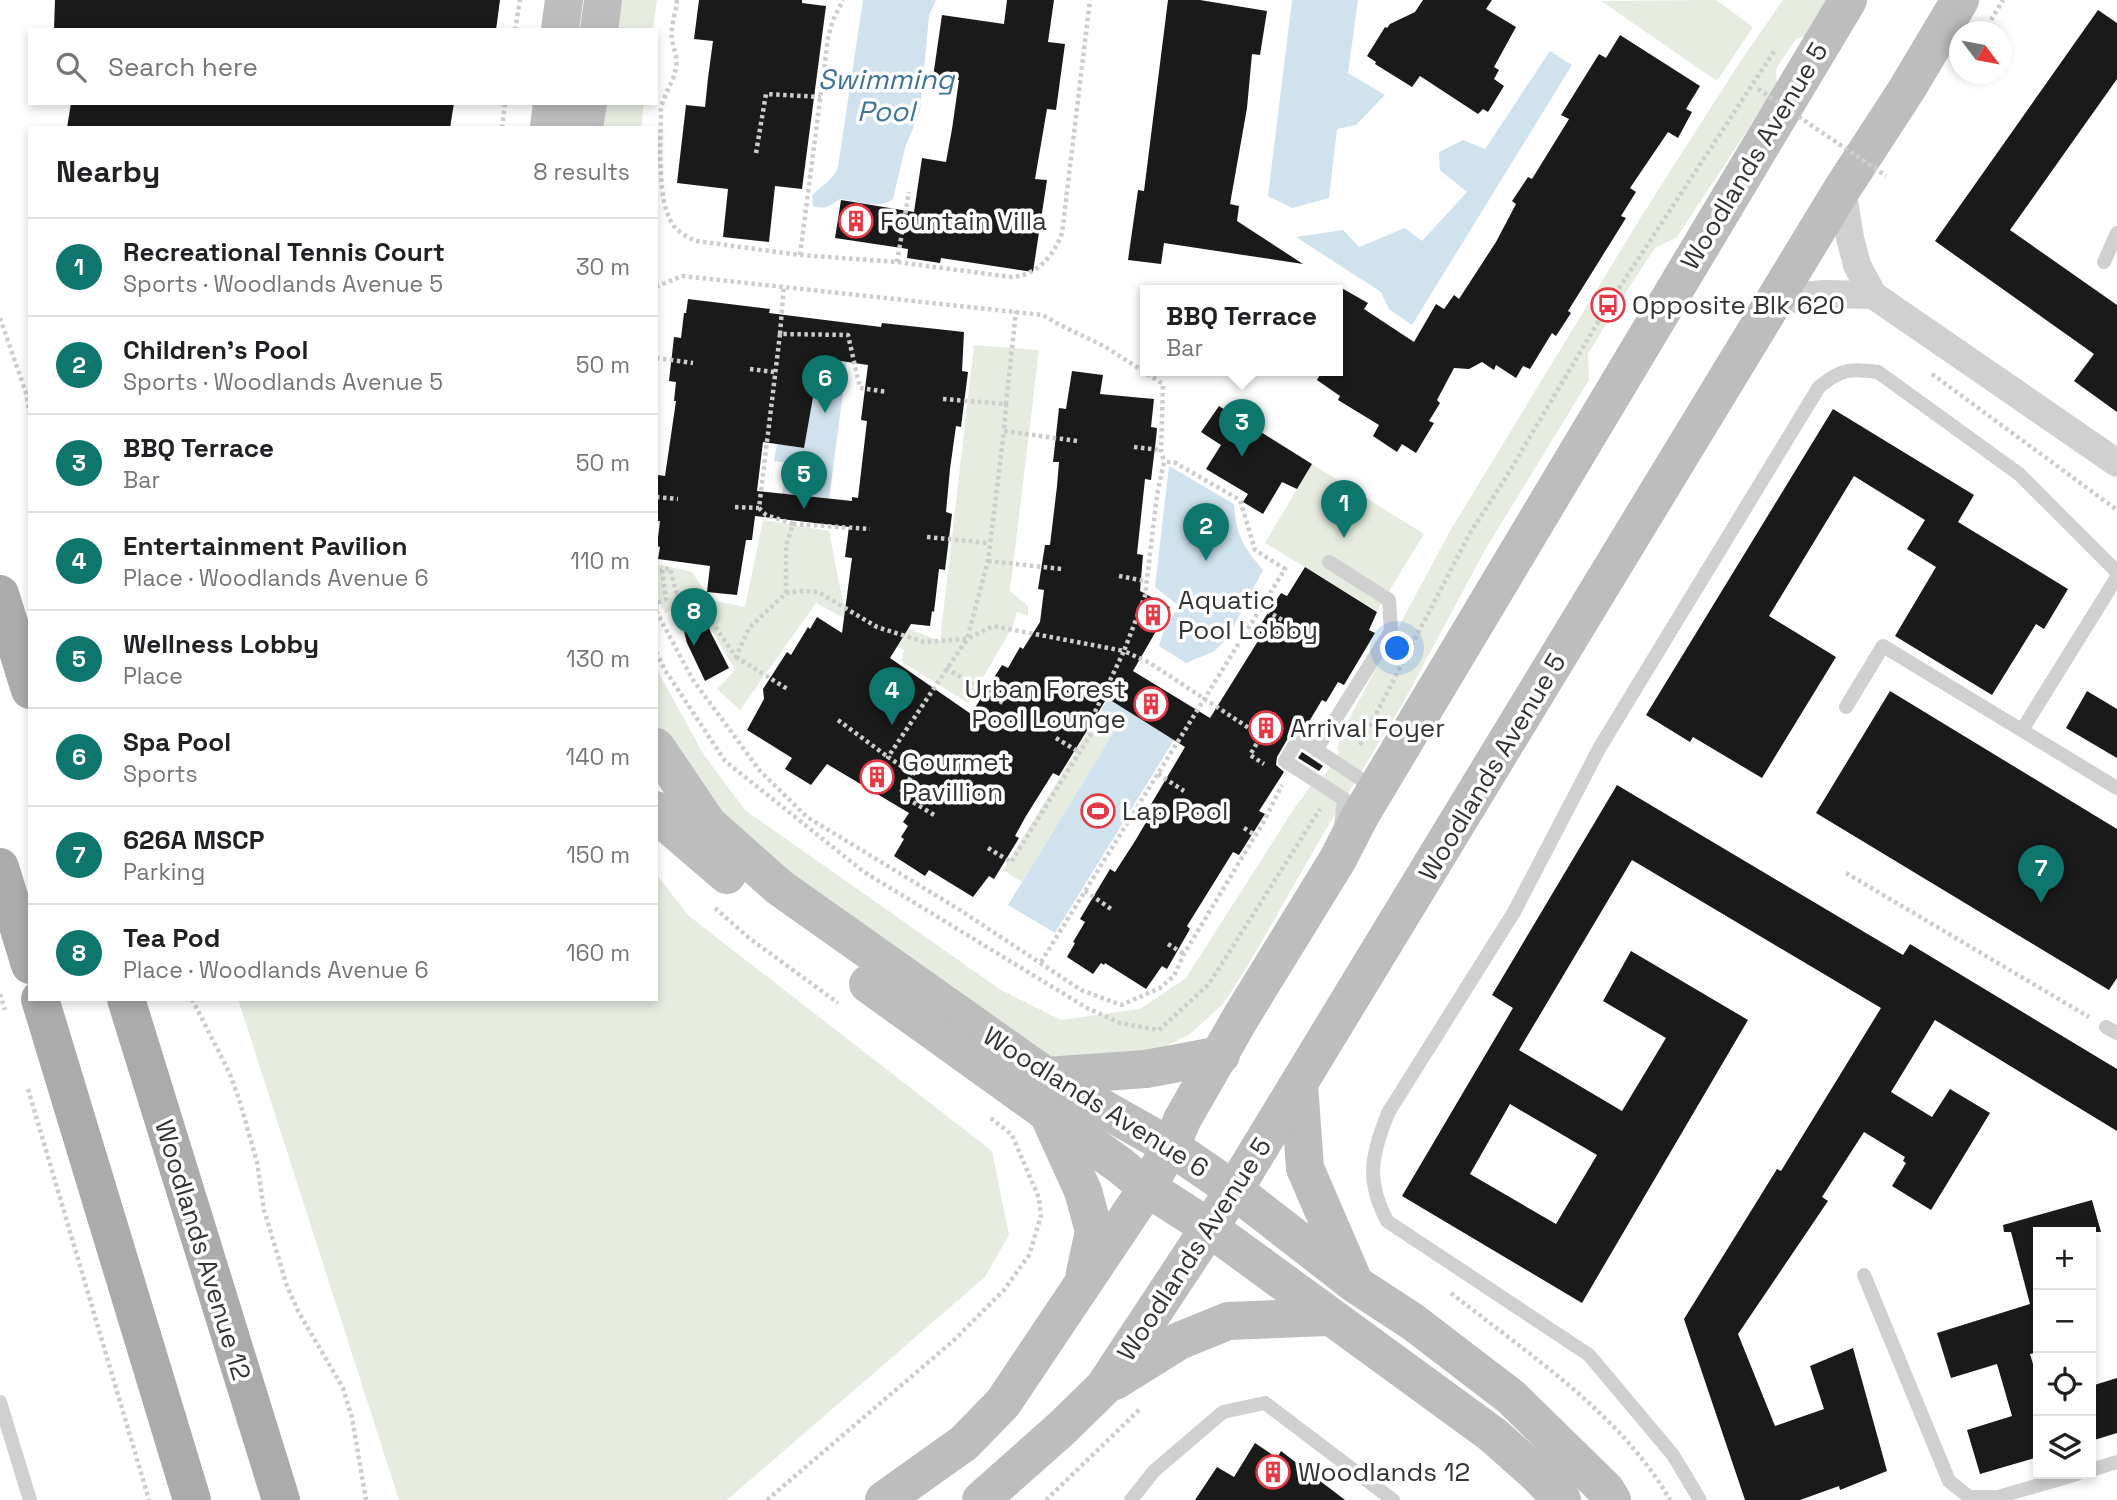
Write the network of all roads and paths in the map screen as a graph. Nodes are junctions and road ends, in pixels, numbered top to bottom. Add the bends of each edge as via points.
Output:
1 (520, 0) edge
2 (564, 0) edge
3 (603, 0) edge
4 (677, 0) edge
5 (844, 0) edge
6 (1090, 0) edge
7 (1848, 0) edge
8 (2003, 0) edge
9 (1975, 10) edge
10 (515, 28) edge
11 (560, 28) edge
12 (599, 28) edge
13 (1780, 41) dead end
14 (1758, 89) dead end
15 (821, 97) junction
16 (505, 105) edge
17 (552, 105) edge
18 (588, 105) edge
19 (502, 126) edge
20 (549, 126) edge
21 (584, 126) edge
22 (756, 153) dead end
23 (1700, 166) junction
24 (1705, 170) dead end
25 (1886, 176) dead end
26 (1842, 189) junction
27 (909, 192) dead end
28 (2117, 233) edge
29 (800, 256) junction
30 (897, 262) junction
31 (2104, 262) dead end
32 (784, 285) junction
33 (658, 286) edge
34 (1872, 295) junction
35 (1769, 308) junction
36 (1016, 311) junction
37 (0, 318) edge
38 (780, 334) junction
39 (658, 358) edge
40 (693, 363) dead end
41 (750, 369) dead end
42 (1140, 369) edge
43 (774, 372) junction
44 (1151, 376) edge
45 (887, 391) dead end
46 (943, 400) dead end
47 (28, 404) edge
48 (1006, 404) junction
49 (1004, 431) junction
50 (1077, 441) dead end
51 (1134, 447) dead end
52 (1161, 450) junction
53 (1164, 463) junction
54 (2117, 463) edge
55 (658, 497) edge
56 (678, 499) dead end
57 (735, 507) dead end
58 (759, 508) junction
59 (793, 524) junction
60 (870, 530) dead end
61 (928, 537) dead end
62 (989, 543) junction
63 (988, 561) junction
64 (1329, 562) dead end
65 (1062, 569) dead end
66 (2117, 574) edge
67 (1119, 576) dead end
68 (1145, 580) junction
69 (786, 593) junction
70 (0, 594) edge
71 (658, 602) edge
72 (1261, 607) junction
73 (658, 615) edge
74 (1287, 623) dead end
75 (967, 639) junction
76 (1124, 651) junction
77 (658, 656) edge
78 (736, 657) junction
79 (946, 668) junction
80 (28, 684) edge
81 (789, 690) dead end
82 (1205, 699) junction
83 (1003, 703) dead end
84 (1846, 707) dead end
85 (838, 720) dead end
86 (2022, 730) junction
87 (1056, 738) dead end
88 (658, 750) edge
89 (1316, 750) junction
90 (1079, 752) junction
91 (888, 757) junction
92 (1270, 768) dead end
93 (1345, 769) junction
94 (1158, 774) junction
95 (1280, 774) dead end
96 (1385, 777) junction
97 (2117, 788) edge
98 (1331, 790) junction
99 (1184, 791) dead end
100 (658, 813) edge
101 (934, 815) dead end
102 (1244, 828) dead end
103 (1255, 835) junction
104 (988, 848) dead end
105 (1338, 859) junction
106 (0, 867) edge
107 (1846, 873) dead end
108 (1085, 891) junction
109 (1111, 909) dead end
110 (1168, 944) dead end
111 (1184, 954) junction
112 (28, 958) edge
113 (1041, 962) junction
114 (0, 995) edge
115 (41, 1001) edge
116 (127, 1001) edge
117 (193, 1001) edge
118 (7, 1016) dead end
119 (2112, 1030) edge
120 (1221, 1055) junction
121 (25, 1076) dead end
122 (1046, 1076) junction
123 (1299, 1084) junction
124 (1048, 1114) junction
125 (1171, 1147) junction
126 (1146, 1187) junction
127 (1234, 1190) junction
128 (1039, 1198) dead end
129 (1208, 1227) junction
130 (1864, 1275) dead end
131 (1084, 1282) junction
132 (1355, 1284) junction
133 (1443, 1287) dead end
134 (1329, 1317) junction
135 (1104, 1387) junction
136 (0, 1402) edge
137 (2117, 1462) edge
138 (2096, 1468) edge
139 (2060, 1479) edge
140 (30, 1500) edge
141 (149, 1500) edge
142 (192, 1500) edge
143 (281, 1500) edge
144 (366, 1500) edge
145 (767, 1500) edge
146 (884, 1500) edge
147 (981, 1500) edge
148 (1130, 1500) edge
149 (1392, 1500) edge
150 (1563, 1500) edge
151 (1612, 1500) edge
152 (1670, 1500) edge
153 (1700, 1500) edge

1 - 10 path
2 - 11 main road
3 - 12 main road
4 - 29 path via 672,40 676,67 661,109 662,183 674,226 696,242
5 - 15 path via 828,38
6 - 30 path via 1062,233 1048,258 1024,276 1011,277
7 - 96 main road, Woodlands Avenue 5
8 - 9 path
9 - 26 main road, Woodlands Avenue 5 via 1907,89
13 - 23 path
14 - 25 path, bridge
15 - 22 path via 766,94
15 - 29 path
16 - 19 path
17 - 20 main road
18 - 21 main road
23 - 24 path
23 - 93 path via 1594,328 1470,533
26 - 34 street via 1857,265
26 - 35 main road, Woodlands Avenue 5
27 - 30 path
28 - 31 lane
29 - 30 path
32 - 33 path via 682,276
32 - 36 path
32 - 38 path
34 - 35 street via 1799,296
34 - 54 street
35 - 123 main road, Woodlands Avenue 5
36 - 42 path via 1043,315
36 - 48 path
37 - 47 path
38 - 43 path
38 - 45 path via 848,335 860,388
39 - 40 path
41 - 43 path
43 - 58 path
44 - 52 path via 1163,384
46 - 48 path
48 - 49 path
49 - 50 path
49 - 62 path
51 - 52 path
52 - 53 path
53 - 68 path
53 - 72 path via 1174,462 1240,500 1255,550 1285,569
55 - 56 path
57 - 58 path
58 - 59 path
59 - 60 path
59 - 69 path via 786,546
61 - 62 path
62 - 63 path
63 - 65 path
63 - 75 path
64 - 89 lane via 1389,600 1391,631
66 - 86 lane
66 - 153 lane via 2019,474 1878,372 1856,369 1836,373 1819,387 1600,747 1514,912 1388,1113 1376,1143 1372,1174 1376,1200 1387,1221 1589,1355 1673,1455
67 - 68 path
68 - 76 path via 1144,596
69 - 75 path via 818,592 877,627 924,642
69 - 78 path via 749,628
70 - 80 main road
71 - 78 path via 666,599 662,569 670,568 676,592 691,597 703,609
72 - 74 path
72 - 82 path
73 - 113 path via 693,680 760,771 807,817
75 - 76 path via 993,626
75 - 79 path
76 - 82 path
76 - 90 path via 1094,714 1098,723
77 - 98 path via 725,761 864,872 1087,1008 1120,1023 1159,1030 1209,984
78 - 81 path
79 - 83 path
79 - 91 path
82 - 92 path via 1261,736 1250,754
82 - 94 path
84 - 86 lane via 1883,646
85 - 91 path
86 - 97 lane
87 - 90 path
88 - 122 main road, Woodlands Avenue 6 via 708,824 779,887
89 - 93 lane
89 - 98 lane via 1299,738 1285,761
90 - 104 path via 1011,862
91 - 101 path via 913,774 900,794
93 - 96 lane via 1365,782
94 - 99 path
94 - 108 path
95 - 103 path via 1282,786
96 - 105 main road, Woodlands Avenue 5
98 - 105 lane via 1344,799
100 - 124 main road, Woodlands Avenue 6 via 776,917
102 - 103 path
103 - 111 path
105 - 120 main road, Woodlands Avenue 5
106 - 112 main road
107 - 119 path
108 - 109 path
108 - 113 path
110 - 111 path
111 - 113 path via 1174,976 1160,988 1121,1005 1081,990
114 - 118 path
115 - 142 main road
116 - 143 main road, Woodlands Avenue 12
117 - 144 path via 239,1099 287,1286 342,1388
120 - 122 main road via 1146,1069
120 - 125 main road, Woodlands Avenue 5
121 - 141 path
122 - 125 main road, Woodlands Avenue 6
123 - 127 main road, Woodlands Avenue 5
123 - 132 main road via 1305,1168
124 - 126 main road, Woodlands Avenue 6
124 - 131 main road via 1083,1191 1094,1231
125 - 126 main road, Woodlands Avenue 5
125 - 127 main road, Woodlands Avenue 6
126 - 129 main road, Woodlands Avenue 6
126 - 131 main road, Woodlands Avenue 5
127 - 129 main road, Woodlands Avenue 5
127 - 132 main road, Woodlands Avenue 6
128 - 145 path via 1041,1216 1028,1255 1004,1290 953,1341
129 - 134 main road, Woodlands Avenue 6
129 - 135 main road, Woodlands Avenue 5
130 - 139 lane via 1949,1481 1969,1497 1998,1497
131 - 146 main road, Woodlands Avenue 5 via 1003,1403 964,1443
132 - 151 main road, Woodlands Avenue 6 via 1511,1397
133 - 152 path via 1603,1415 1654,1472
134 - 135 main road via 1228,1321 1179,1341
134 - 150 main road, Woodlands Avenue 6 via 1493,1435
135 - 147 main road, Woodlands Avenue 5
136 - 140 lane
137 - 138 lane
148 - 149 lane via 1154,1471 1223,1412 1265,1403

